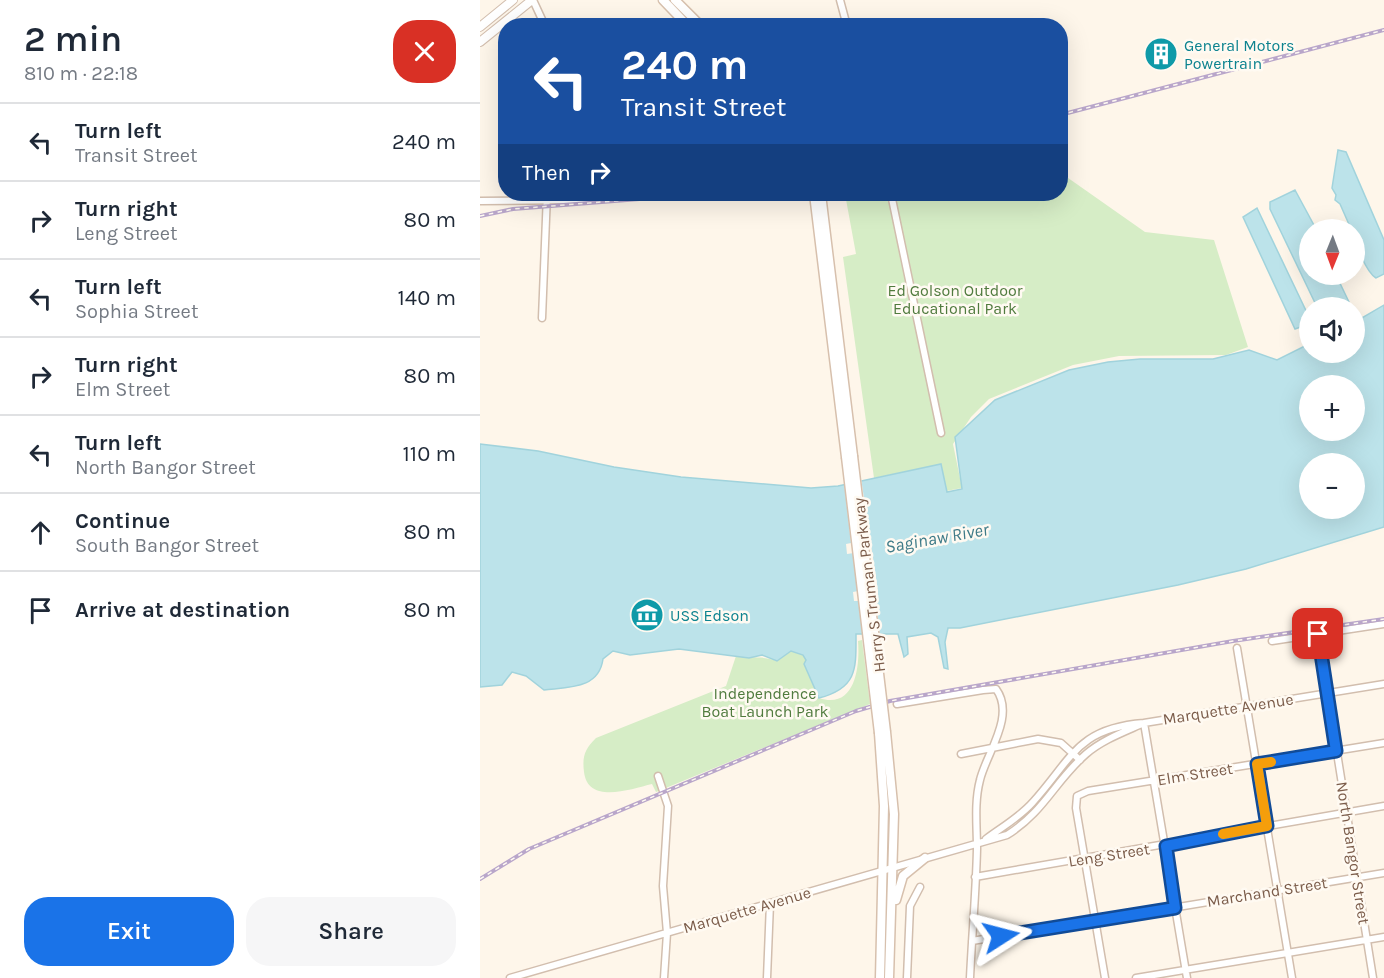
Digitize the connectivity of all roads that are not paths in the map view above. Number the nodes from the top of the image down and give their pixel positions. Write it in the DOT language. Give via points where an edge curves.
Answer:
graph roads {
  1 [pos="513,0"];
  2 [pos="532,0"];
  3 [pos="663,0"];
  4 [pos="675,0"];
  5 [pos="840,0"];
  6 [pos="510,18"];
  7 [pos="541,18"];
  8 [pos="680,18"];
  9 [pos="692,18"];
  10 [pos="845,18"];
  11 [pos="480,27"];
  12 [pos="498,27"];
  13 [pos="480,42"];
  14 [pos="498,200"];
  15 [pos="480,201"];
  16 [pos="547,201"];
  17 [pos="818,201"];
  18 [pos="892,201"];
  19 [pos="542,318"];
  20 [pos="941,433"];
  21 [pos="1384,624"];
  22 [pos="1318,634"];
  23 [pos="1272,641"];
  24 [pos="1237,648"];
  25 [pos="1384,684"];
  26 [pos="1326,693"];
  27 [pos="897,704"];
  28 [pos="1247,706"];
  29 [pos="1144,723"];
  30 [pos="882,732"];
  31 [pos="1384,743"];
  32 [pos="990,750"];
  33 [pos="1336,751"];
  34 [pos="1073,752"];
  35 [pos="961,754"];
  36 [pos="1080,760"];
  37 [pos="1257,764"];
  38 [pos="658,776"];
  39 [pos="1155,781"];
  40 [pos="1384,806"];
  41 [pos="1346,813"];
  42 [pos="1267,826"];
  43 [pos="984,841"];
  44 [pos="976,843"];
  45 [pos="1166,846"];
  46 [pos="925,858"];
  47 [pos="1086,859"];
  48 [pos="893,867"];
  49 [pos="883,869"];
  50 [pos="1384,873"];
  51 [pos="975,877"];
  52 [pos="1357,877"];
  53 [pos="920,887"];
  54 [pos="1278,890"];
  55 [pos="770,903"];
  56 [pos="1175,908"];
  57 [pos="1096,920"];
  58 [pos="891,921"];
  59 [pos="667,933"];
  60 [pos="1384,937"];
  61 [pos="1367,940"];
  62 [pos="972,941"];
  63 [pos="1288,953"];
  64 [pos="1186,970"];
  65 [pos="510,978"];
  66 [pos="664,978"];
  67 [pos="767,978"];
  68 [pos="880,978"];
  69 [pos="889,978"];
  70 [pos="907,978"];
  71 [pos="970,978"];
  72 [pos="1105,978"];
  73 [pos="1136,978"];
  74 [pos="1187,978"];
  75 [pos="1292,978"];
  76 [pos="1373,978"];
  1 -- 11 [label="street"];
  2 -- 6 [label="street"];
  2 -- 7 [label="street"];
  3 -- 8 [label="main road"];
  4 -- 9 [label="main road"];
  5 -- 10 [label="street"];
  12 -- 13 [label="street"];
  14 -- 15 [label="street"];
  16 -- 19 [label="street"];
  17 -- 30 [label="main road, Harry S Truman Parkway, bridge"];
  18 -- 20 [label="street"];
  21 -- 22 [label="street"];
  22 -- 23 [label="street"];
  22 -- 26 [label="street, North Bangor Street"];
  24 -- 28 [label="street"];
  25 -- 26 [label="street, Marquette Avenue"];
  26 -- 28 [label="street, Marquette Avenue"];
  26 -- 33 [label="street, North Bangor Street"];
  27 -- 32 [label="street" via="996,689 1001,695 1002,715"];
  28 -- 29 [label="street, Marquette Avenue"];
  28 -- 37 [label="street"];
  29 -- 34 [label="street, Marquette Avenue" via="1117,725"];
  29 -- 36 [label="street, Marquette Avenue" via="1107,740"];
  29 -- 39 [label="street"];
  30 -- 48 [label="main road, Harry S Truman Parkway" via="893,795"];
  30 -- 49 [label="main road, Harry S Truman Parkway"];
  31 -- 33 [label="street, Elm Street"];
  32 -- 34 [label="street" via="1038,739 1061,743"];
  32 -- 35 [label="street"];
  32 -- 44 [label="street" via="976,804"];
  33 -- 37 [label="street, Elm Street"];
  33 -- 41 [label="street, North Bangor Street"];
  34 -- 36 [label="street"];
  34 -- 43 [label="street, Marquette Avenue" via="1027,809"];
  36 -- 43 [label="street, Marquette Avenue" via="1027,822 1007,835"];
  37 -- 39 [label="street, Elm Street"];
  37 -- 42 [label="street"];
  38 -- 59 [label="street" via="668,807 663,886"];
  39 -- 45 [label="street"];
  39 -- 47 [label="street, Elm Street" via="1077,796"];
  40 -- 41 [label="street, Leng Street"];
  41 -- 42 [label="street, Leng Street"];
  41 -- 52 [label="street, North Bangor Street"];
  42 -- 45 [label="street, Leng Street"];
  42 -- 54 [label="street"];
  43 -- 44 [label="street, Marquette Avenue"];
  44 -- 46 [label="street, Marquette Avenue"];
  44 -- 51 [label="street"];
  45 -- 47 [label="street, Leng Street"];
  45 -- 56 [label="street"];
  46 -- 48 [label="street, Marquette Avenue"];
  46 -- 58 [label="main road" via="901,881"];
  47 -- 51 [label="street, Leng Street"];
  47 -- 57 [label="street"];
  48 -- 49 [label="street, Marquette Avenue"];
  48 -- 58 [label="main road, Harry S Truman Parkway"];
  49 -- 55 [label="street, Marquette Avenue"];
  49 -- 68 [label="main road, Harry S Truman Parkway"];
  50 -- 52 [label="street, Marchand Street"];
  51 -- 62 [label="street"];
  52 -- 54 [label="street, Marchand Street"];
  52 -- 61 [label="street, North Bangor Street"];
  53 -- 70 [label="street" via="910,906"];
  54 -- 56 [label="street, Marchand Street"];
  54 -- 63 [label="street"];
  55 -- 59 [label="street, Marquette Avenue"];
  55 -- 67 [label="street"];
  56 -- 57 [label="street, Marchand Street"];
  56 -- 64 [label="street"];
  57 -- 62 [label="street, Marchand Street"];
  57 -- 72 [label="street"];
  58 -- 69 [label="main road, Harry S Truman Parkway"];
  59 -- 65 [label="street, Marquette Avenue"];
  59 -- 66 [label="street"];
  60 -- 61 [label="street"];
  61 -- 63 [label="street"];
  61 -- 76 [label="street, North Bangor Street"];
  62 -- 71 [label="street"];
  63 -- 64 [label="street"];
  63 -- 75 [label="street"];
  64 -- 73 [label="street"];
  64 -- 74 [label="street"];
}
